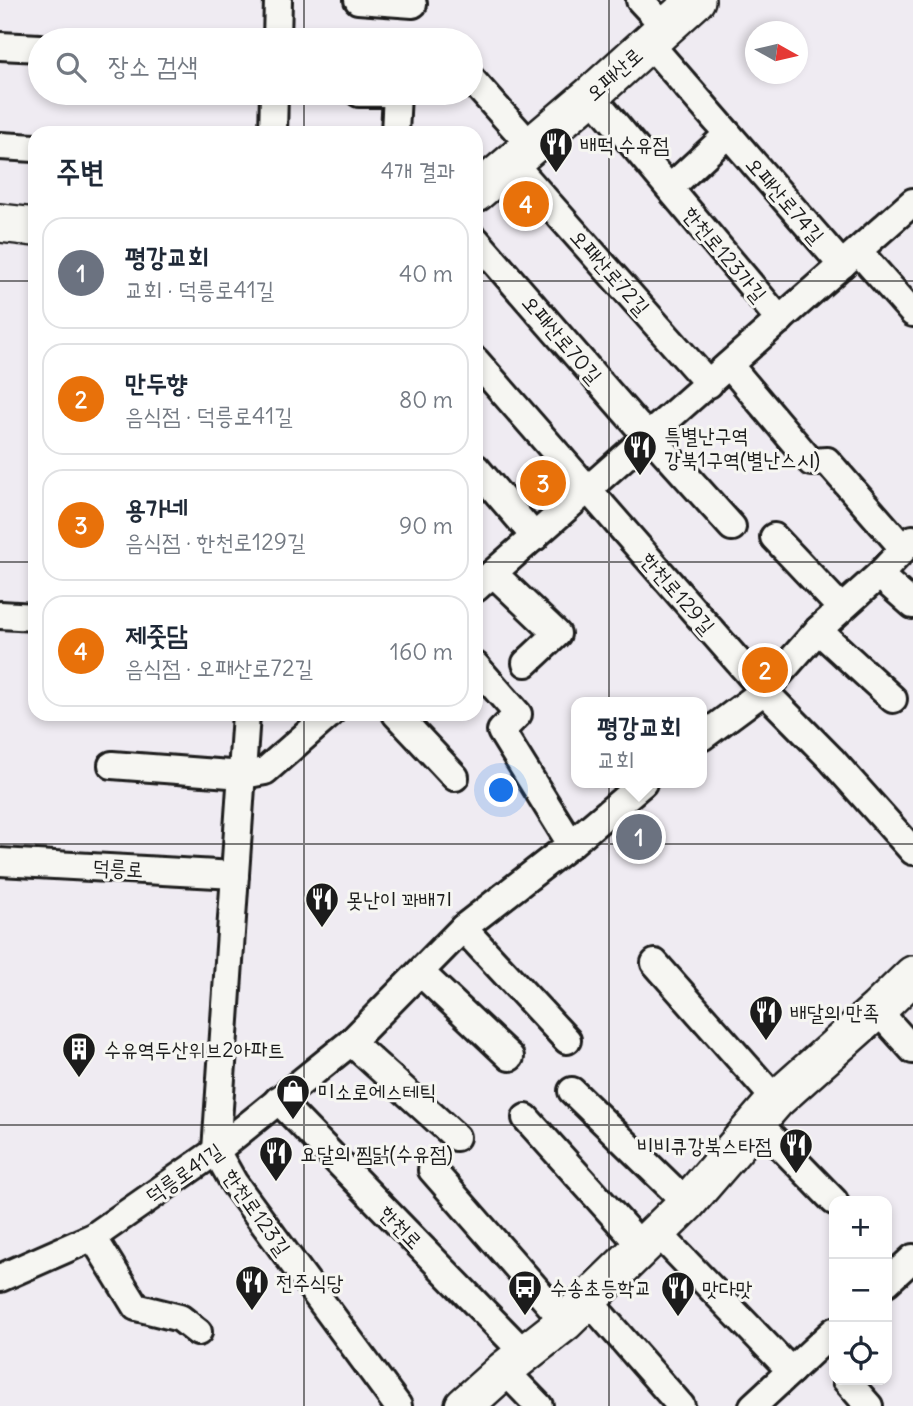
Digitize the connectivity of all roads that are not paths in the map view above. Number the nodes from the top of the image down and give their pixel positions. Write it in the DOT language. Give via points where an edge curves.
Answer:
graph roads {
  1 [pos="278,0"];
  2 [pos="358,0"];
  3 [pos="640,0"];
  4 [pos="696,0"];
  5 [pos="413,4"];
  6 [pos="277,28"];
  7 [pos="657,35"];
  8 [pos="0,46"];
  9 [pos="28,47"];
  10 [pos="592,94"];
  11 [pos="483,97"];
  12 [pos="274,105"];
  13 [pos="396,105"];
  14 [pos="273,126"];
  15 [pos="395,126"];
  16 [pos="728,134"];
  17 [pos="0,146"];
  18 [pos="28,148"];
  19 [pos="520,153"];
  20 [pos="483,187"];
  21 [pos="670,188"];
  22 [pos="913,202"];
  23 [pos="0,223"];
  24 [pos="28,226"];
  25 [pos="483,248"];
  26 [pos="850,258"];
  27 [pos="913,313"];
  28 [pos="780,320"];
  29 [pos="729,365"];
  30 [pos="483,369"];
  31 [pos="709,384"];
  32 [pos="650,436"];
  33 [pos="483,476"];
  34 [pos="590,489"];
  35 [pos="732,527"];
  36 [pos="535,537"];
  37 [pos="774,537"];
  38 [pos="908,543"];
  39 [pos="879,575"];
  40 [pos="484,580"];
  41 [pos="913,605"];
  42 [pos="841,608"];
  43 [pos="0,615"];
  44 [pos="28,617"];
  45 [pos="818,630"];
  46 [pos="526,663"];
  47 [pos="483,674"];
  48 [pos="764,691"];
  49 [pos="893,699"];
  50 [pos="246,721"];
  51 [pos="322,721"];
  52 [pos="403,721"];
  53 [pos="707,733"];
  54 [pos="112,765"];
  55 [pos="243,775"];
  56 [pos="455,777"];
  57 [pos="637,788"];
  58 [pos="571,844"];
  59 [pos="913,852"];
  60 [pos="0,862"];
  61 [pos="235,874"];
  62 [pos="463,928"];
  63 [pos="655,963"];
  64 [pos="420,971"];
  65 [pos="913,975"];
  66 [pos="877,1010"];
  67 [pos="567,1040"];
  68 [pos="351,1042"];
  69 [pos="913,1050"];
  70 [pos="510,1058"];
  71 [pos="572,1091"];
  72 [pos="278,1100"];
  73 [pos="766,1111"];
  74 [pos="526,1118"];
  75 [pos="456,1137"];
  76 [pos="216,1151"];
  77 [pos="432,1170"];
  78 [pos="830,1196"];
  79 [pos="687,1203"];
  80 [pos="93,1237"];
  81 [pos="650,1240"];
  82 [pos="0,1278"];
  83 [pos="576,1311"];
  84 [pos="198,1332"];
  85 [pos="829,1348"];
  86 [pos="514,1362"];
  87 [pos="791,1371"];
  88 [pos="850,1385"];
  89 [pos="398,1406"];
  90 [pos="464,1406"];
  91 [pos="539,1406"];
  92 [pos="681,1406"];
  93 [pos="752,1406"];
  94 [pos="869,1406"];
  1 -- 6 [label="street"];
  2 -- 5 [label="street"];
  3 -- 7 [label="street, 오패산로74길"];
  4 -- 7 [label="main road, 오패산로"];
  7 -- 10 [label="main road, 오패산로"];
  7 -- 16 [label="street, 오패산로74길"];
  8 -- 9 [label="street"];
  10 -- 19 [label="main road, 오패산로"];
  10 -- 21 [label="street, 한천로123가길"];
  11 -- 19 [label="street"];
  12 -- 14 [label="street"];
  13 -- 15 [label="street"];
  16 -- 21 [label="street"];
  16 -- 26 [label="street, 오패산로74길"];
  17 -- 18 [label="street"];
  19 -- 20 [label="main road, 오패산로"];
  19 -- 31 [label="street, 오패산로72길"];
  21 -- 28 [label="street, 한천로123가길"];
  22 -- 26 [label="street, 한천로123가길"];
  23 -- 24 [label="main road"];
  25 -- 32 [label="street, 오패산로70길"];
  26 -- 27 [label="street, 오패산로74길"];
  26 -- 28 [label="street, 한천로123가길"];
  28 -- 29 [label="street, 한천로123가길"];
  29 -- 31 [label="street, 한천로123가길"];
  29 -- 38 [label="street" via="811,461 827,461"];
  30 -- 34 [label="street, 한천로129길"];
  31 -- 32 [label="street, 한천로123가길"];
  32 -- 34 [label="street, 한천로123가길"];
  32 -- 35 [label="street, 오패산로70길"];
  33 -- 36 [label="street"];
  34 -- 36 [label="street, 한천로123가길"];
  34 -- 48 [label="street, 한천로129길"];
  36 -- 40 [label="street, 한천로123가길"];
  37 -- 42 [label="street"];
  38 -- 39 [label="street"];
  39 -- 41 [label="street"];
  39 -- 42 [label="street"];
  40 -- 46 [label="street, 한천로123가길" via="558,634"];
  42 -- 45 [label="street"];
  43 -- 44 [label="street"];
  45 -- 48 [label="street"];
  45 -- 49 [label="street"];
  47 -- 58 [label="street" via="518,714 501,731"];
  48 -- 53 [label="street"];
  48 -- 59 [label="street, 한천로129길"];
  50 -- 55 [label="street, 한천로123길"];
  51 -- 55 [label="street" via="265,771"];
  52 -- 56 [label="street"];
  54 -- 55 [label="street"];
  55 -- 61 [label="street, 한천로123길"];
  57 -- 58 [label="street, 덕릉로41길"];
  58 -- 62 [label="street, 덕릉로41길"];
  60 -- 61 [label="street, 덕릉로"];
  61 -- 76 [label="street, 한천로123길"];
  62 -- 64 [label="street, 덕릉로41길"];
  62 -- 67 [label="street"];
  63 -- 73 [label="street"];
  64 -- 68 [label="street, 덕릉로41길"];
  64 -- 70 [label="street"];
  65 -- 66 [label="main road"];
  66 -- 69 [label="street"];
  66 -- 73 [label="main road"];
  68 -- 72 [label="street, 덕릉로41길"];
  68 -- 75 [label="street"];
  71 -- 79 [label="street"];
  72 -- 76 [label="street, 덕릉로41길"];
  72 -- 86 [label="street, 한천로"];
  73 -- 78 [label="street"];
  73 -- 79 [label="main road"];
  74 -- 81 [label="street"];
  76 -- 80 [label="street, 덕릉로41길"];
  76 -- 89 [label="street, 한천로123길" via="234,1183"];
  77 -- 83 [label="street"];
  79 -- 81 [label="main road"];
  80 -- 82 [label="street, 덕릉로41길"];
  80 -- 84 [label="street" via="136,1307 180,1318"];
  81 -- 83 [label="main road"];
  81 -- 87 [label="street"];
  83 -- 86 [label="main road"];
  83 -- 92 [label="street"];
  85 -- 87 [label="street"];
  86 -- 90 [label="main road"];
  86 -- 91 [label="street, 한천로"];
  87 -- 93 [label="street"];
  88 -- 94 [label="street"];
}
